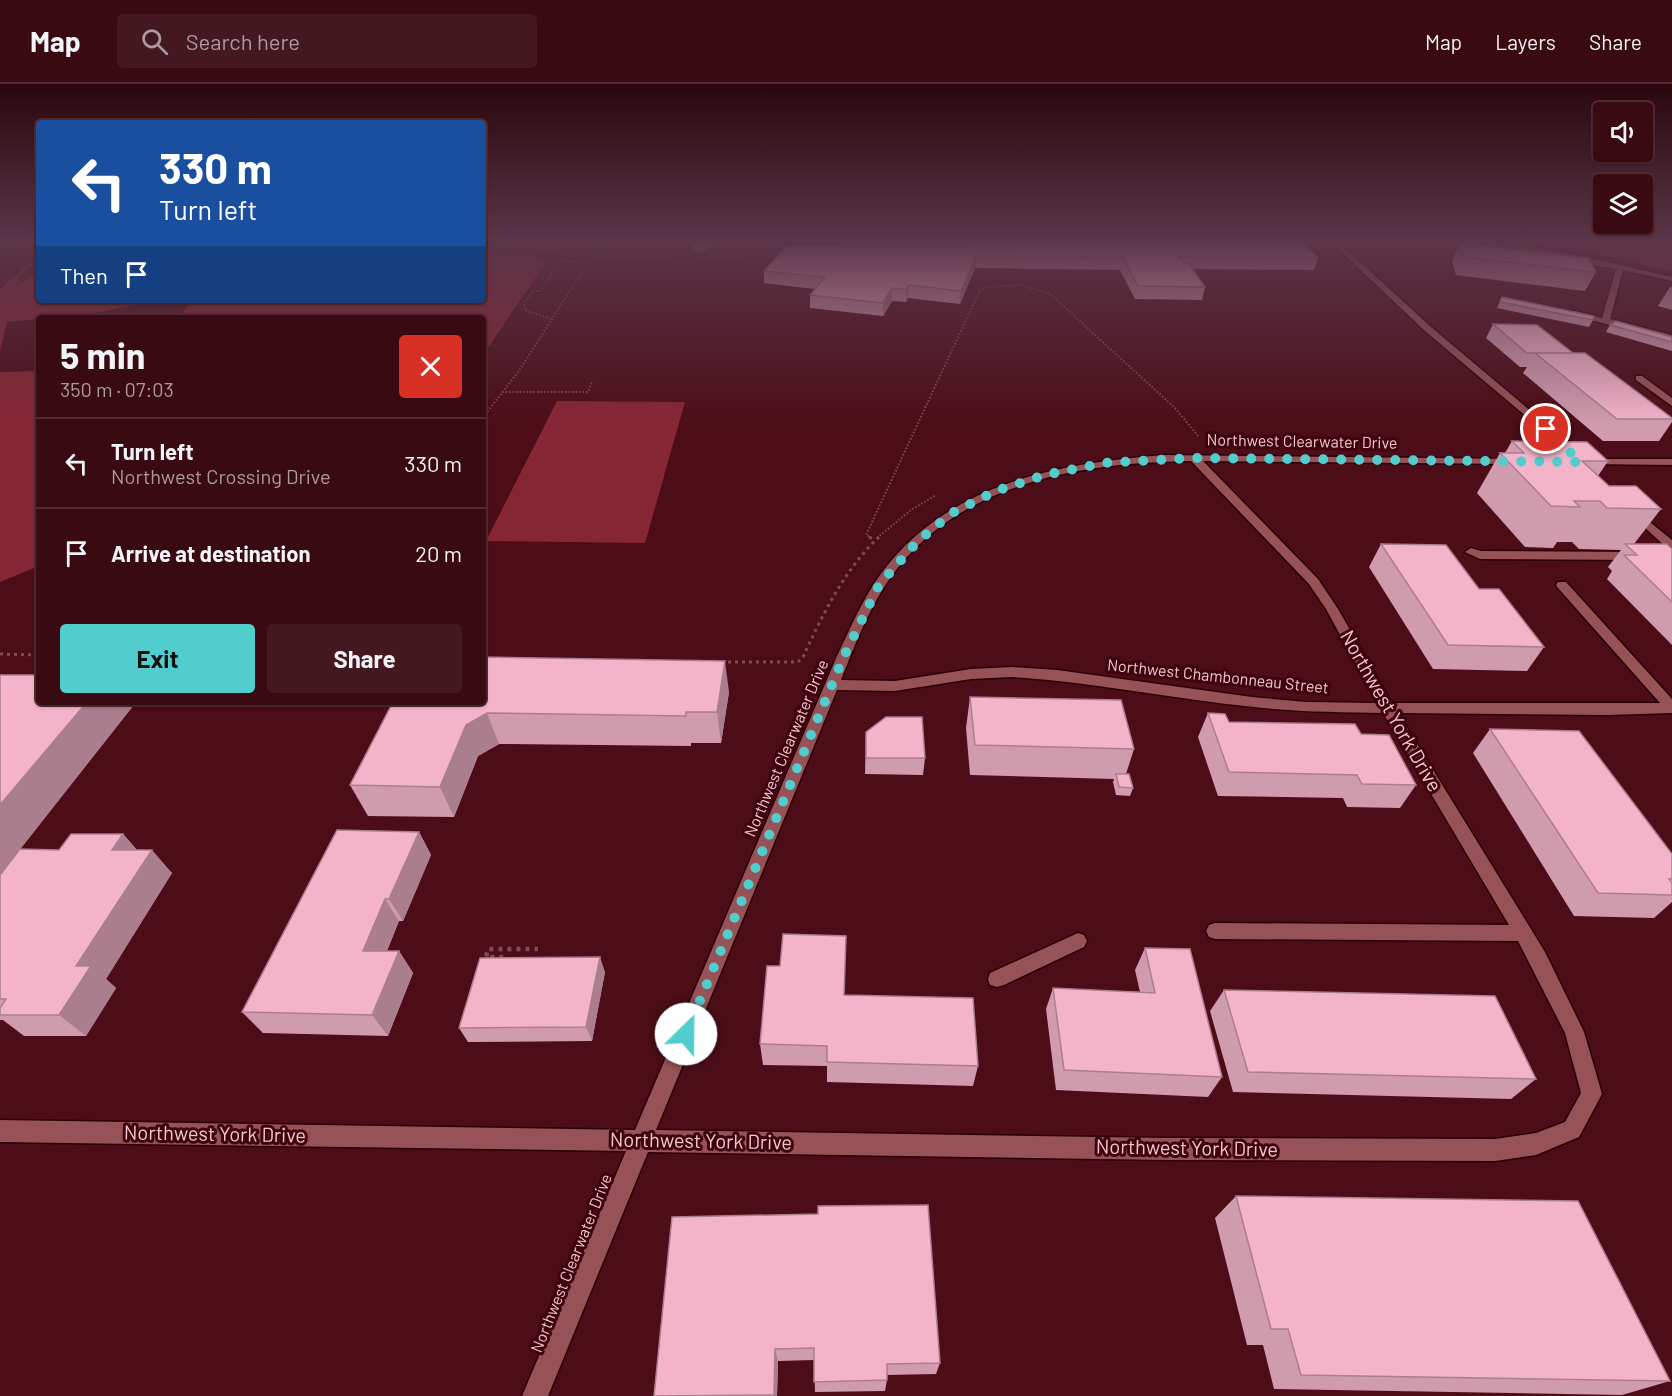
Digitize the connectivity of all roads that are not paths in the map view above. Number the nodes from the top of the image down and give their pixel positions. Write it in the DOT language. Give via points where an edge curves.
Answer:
graph roads {
  1 [pos="1398,301"];
  2 [pos="1611,301"];
  3 [pos="1571,312"];
  4 [pos="1606,319"];
  5 [pos="1672,338"];
  6 [pos="1639,378"];
  7 [pos="1672,403"];
  8 [pos="1194,458"];
  9 [pos="1527,461"];
  10 [pos="1559,461"];
  11 [pos="1580,462"];
  12 [pos="1672,462"];
  13 [pos="1594,475"];
  14 [pos="1628,506"];
  15 [pos="1672,546"];
  16 [pos="1471,552"];
  17 [pos="1661,556"];
  18 [pos="1562,585"];
  19 [pos="833,685"];
  20 [pos="1672,708"];
  21 [pos="1388,709"];
  22 [pos="1215,931"];
  23 [pos="1522,933"];
  24 [pos="1078,941"];
  25 [pos="997,979"];
  26 [pos="0,1131"];
  27 [pos="640,1141"];
  28 [pos="535,1396"];
  1 -- 11 [label="street"];
  2 -- 4 [label="street"];
  3 -- 4 [label="street"];
  4 -- 5 [label="street"];
  6 -- 7 [label="street"];
  8 -- 9 [label="street, Northwest Clearwater Drive"];
  8 -- 19 [label="street, Northwest Clearwater Drive" via="1104,463 1045,475 996,491 952,513 917,542 879,585"];
  8 -- 21 [label="street, Northwest York Drive" via="1314,582"];
  10 -- 11 [label="street"];
  11 -- 12 [label="street"];
  11 -- 13 [label="street"];
  14 -- 15 [label="street"];
  16 -- 17 [label="street"];
  18 -- 20 [label="street"];
  19 -- 21 [label="street, Northwest Chambonneau Street" via="895,686 1012,672 1252,702"];
  19 -- 27 [label="street, Northwest Clearwater Drive"];
  20 -- 21 [label="street, Northwest Chambonneau Street"];
  21 -- 23 [label="street, Northwest York Drive"];
  22 -- 23 [label="street"];
  23 -- 27 [label="street, Northwest York Drive" via="1574,1032 1592,1094 1572,1130 1536,1144 1496,1150 1167,1149"];
  24 -- 25 [label="street"];
  26 -- 27 [label="street, Northwest York Drive"];
  27 -- 28 [label="street, Northwest Clearwater Drive"];
}
